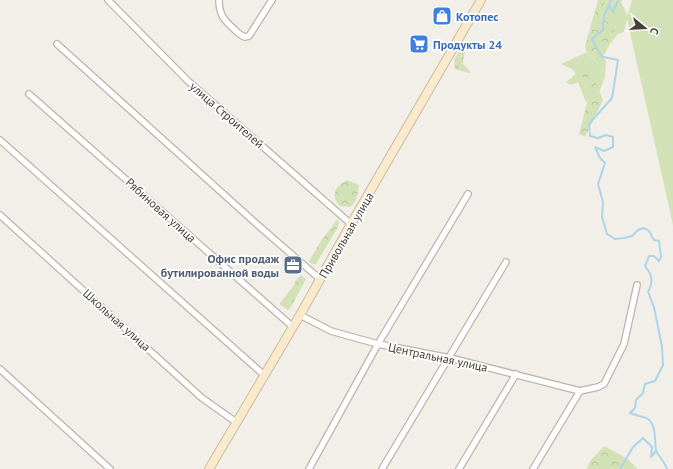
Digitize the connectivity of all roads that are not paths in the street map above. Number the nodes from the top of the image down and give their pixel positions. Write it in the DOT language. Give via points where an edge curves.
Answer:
graph roads {
  1 [pos="108,0"];
  2 [pos="219,0"];
  3 [pos="272,0"];
  4 [pos="481,0"];
  5 [pos="57,44"];
  6 [pos="29,94"];
  7 [pos="0,140"];
  8 [pos="468,194"];
  9 [pos="0,215"];
  10 [pos="352,224"];
  11 [pos="506,262"];
  12 [pos="320,279"];
  13 [pos="637,285"];
  14 [pos="300,315"];
  15 [pos="293,327"];
  16 [pos="378,344"];
  17 [pos="450,358"];
  18 [pos="0,369"];
  19 [pos="516,374"];
  20 [pos="264,375"];
  21 [pos="580,391"];
  22 [pos="236,422"];
  23 [pos="110,469"];
  24 [pos="209,469"];
  25 [pos="309,469"];
  26 [pos="382,469"];
  27 [pos="458,469"];
  28 [pos="533,469"];
  1 -- 10 [label="street, улица Строителей" via="188,81"];
  2 -- 3 [label="street" via="220,11 225,21 245,37 249,36"];
  4 -- 10 [label="street, Привольная улица"];
  5 -- 12 [label="street"];
  6 -- 15 [label="street, Рябиновая улица"];
  7 -- 20 [label="street"];
  8 -- 16 [label="street"];
  9 -- 22 [label="street, Школьная улица" via="202,398"];
  10 -- 12 [label="street, Привольная улица"];
  11 -- 17 [label="street"];
  12 -- 14 [label="street, Привольная улица"];
  13 -- 21 [label="street" via="624,344 604,384"];
  14 -- 15 [label="street, Привольная улица"];
  14 -- 16 [label="street, Центральная улица" via="330,331"];
  15 -- 20 [label="street, Привольная улица"];
  16 -- 17 [label="street, Центральная улица"];
  16 -- 25 [label="street"];
  17 -- 19 [label="street, Центральная улица"];
  17 -- 26 [label="street"];
  18 -- 23 [label="street"];
  19 -- 21 [label="street, Центральная улица"];
  19 -- 27 [label="street"];
  20 -- 22 [label="street, Привольная улица"];
  21 -- 28 [label="street"];
  22 -- 24 [label="street, Привольная улица"];
}
